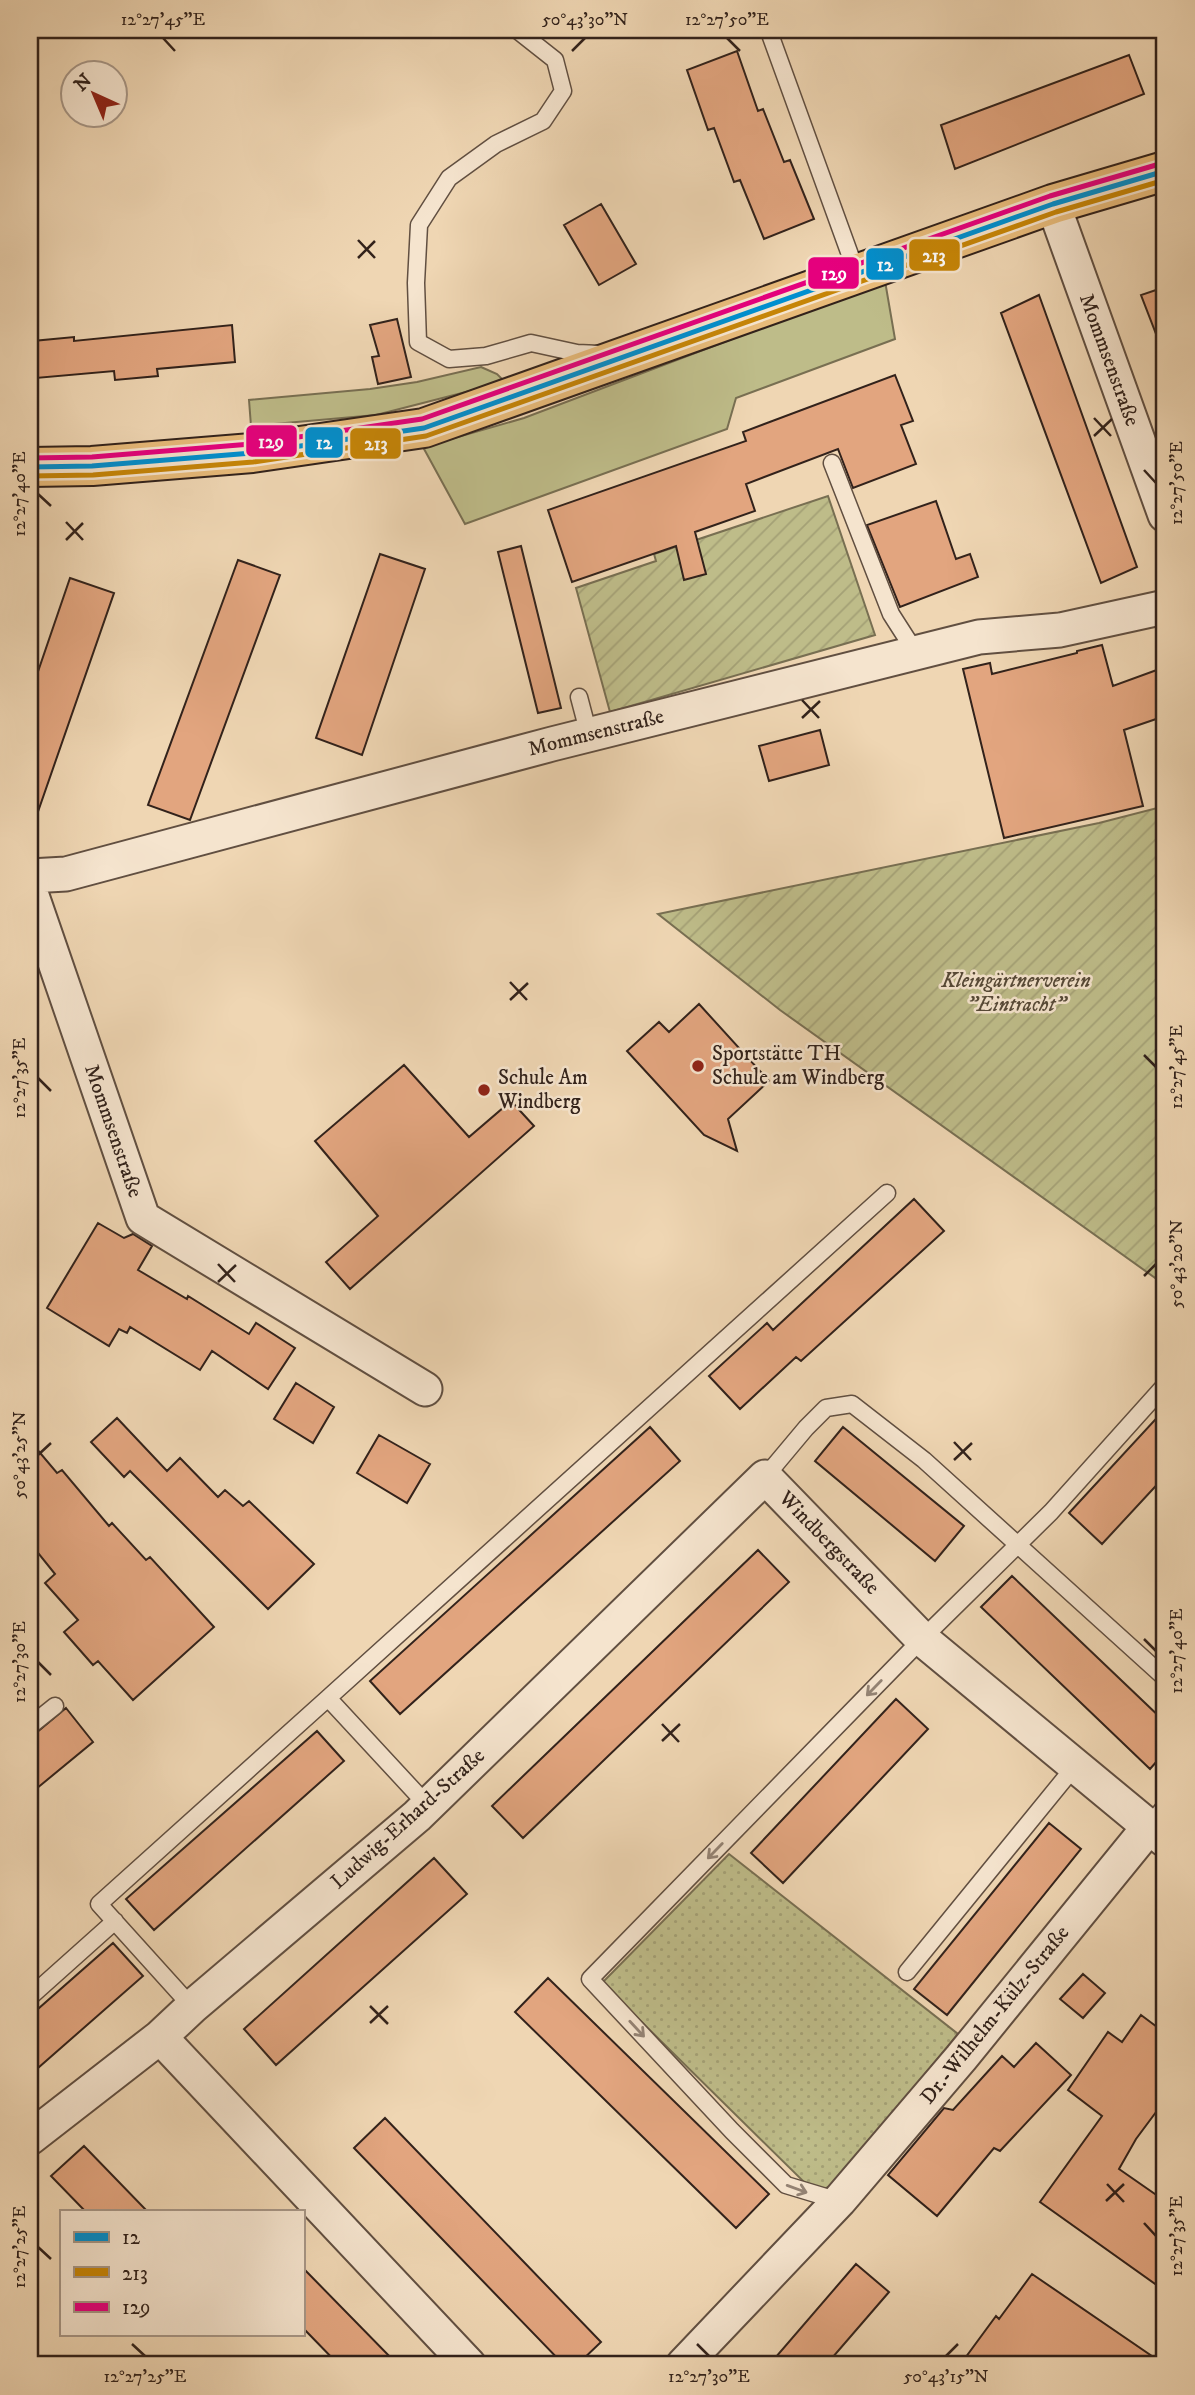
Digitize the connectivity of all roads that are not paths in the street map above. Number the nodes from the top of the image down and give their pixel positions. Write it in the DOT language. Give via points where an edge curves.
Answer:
graph roads {
  1 [pos="517,30"];
  2 [pos="771,37"];
  3 [pos="1165,170"];
  4 [pos="1053,204"];
  5 [pos="858,274"];
  6 [pos="627,356"];
  7 [pos="832,463"];
  8 [pos="30,467"];
  9 [pos="1165,515"];
  10 [pos="1165,607"];
  11 [pos="916,653"];
  12 [pos="579,697"];
  13 [pos="589,735"];
  14 [pos="30,876"];
  15 [pos="30,890"];
  16 [pos="887,1193"];
  17 [pos="1165,1385"];
  18 [pos="425,1389"];
  19 [pos="765,1477"];
  20 [pos="1019,1544"];
  21 [pos="922,1639"];
  22 [pos="1165,1678"];
  23 [pos="328,1698"];
  24 [pos="55,1706"];
  25 [pos="30,1726"];
  26 [pos="1075,1766"];
  27 [pos="428,1806"];
  28 [pos="1160,1824"];
  29 [pos="116,1921"];
  30 [pos="907,1972"];
  31 [pos="30,1997"];
  32 [pos="192,2007"];
  33 [pos="160,2037"];
  34 [pos="30,2138"];
  35 [pos="839,2201"];
  36 [pos="469,2365"];
  37 [pos="683,2365"];
  1 -- 6 [label="lane" via="555,60 563,91 543,121 496,144 449,178 419,225 418,342 449,359 486,356 531,343 578,353"];
  2 -- 5 [label="lane"];
  3 -- 4 [label="main road"];
  4 -- 5 [label="main road"];
  4 -- 9 [label="street, Mommsenstraße"];
  5 -- 6 [label="main road"];
  6 -- 8 [label="main road" via="424,428 252,453"];
  7 -- 11 [label="lane" via="891,614"];
  10 -- 11 [label="street, Mommsenstraße" via="1060,630 979,637"];
  11 -- 13 [label="street, Mommsenstraße"];
  12 -- 13 [label="lane"];
  13 -- 14 [label="street, Mommsenstraße" via="66,874"];
  15 -- 18 [label="street, Mommsenstraße" via="143,1218"];
  16 -- 23 [label="lane"];
  17 -- 20 [label="lane"];
  19 -- 20 [label="lane, Windbergstraße" via="826,1408 852,1404"];
  19 -- 21 [label="street, Windbergstraße"];
  19 -- 27 [label="street, Ludwig-Erhard-Straße"];
  20 -- 21 [label="lane"];
  20 -- 22 [label="lane, Windbergstraße"];
  21 -- 26 [label="street, Windbergstraße"];
  21 -- 35 [label="lane, one-way" via="590,1979 786,2185"];
  23 -- 27 [label="lane"];
  23 -- 29 [label="lane" via="99,1903"];
  24 -- 25 [label="lane"];
  26 -- 28 [label="street, Windbergstraße"];
  26 -- 30 [label="lane"];
  27 -- 32 [label="street, Ludwig-Erhard-Straße"];
  28 -- 35 [label="street, Dr.-Wilhelm-Külz-Straße"];
  29 -- 31 [label="lane"];
  29 -- 32 [label="lane"];
  32 -- 33 [label="street, Ludwig-Erhard-Straße"];
  33 -- 34 [label="street, Ludwig-Erhard-Straße"];
  33 -- 36 [label="street"];
  35 -- 37 [label="street, Dr.-Wilhelm-Külz-Straße"];
}
